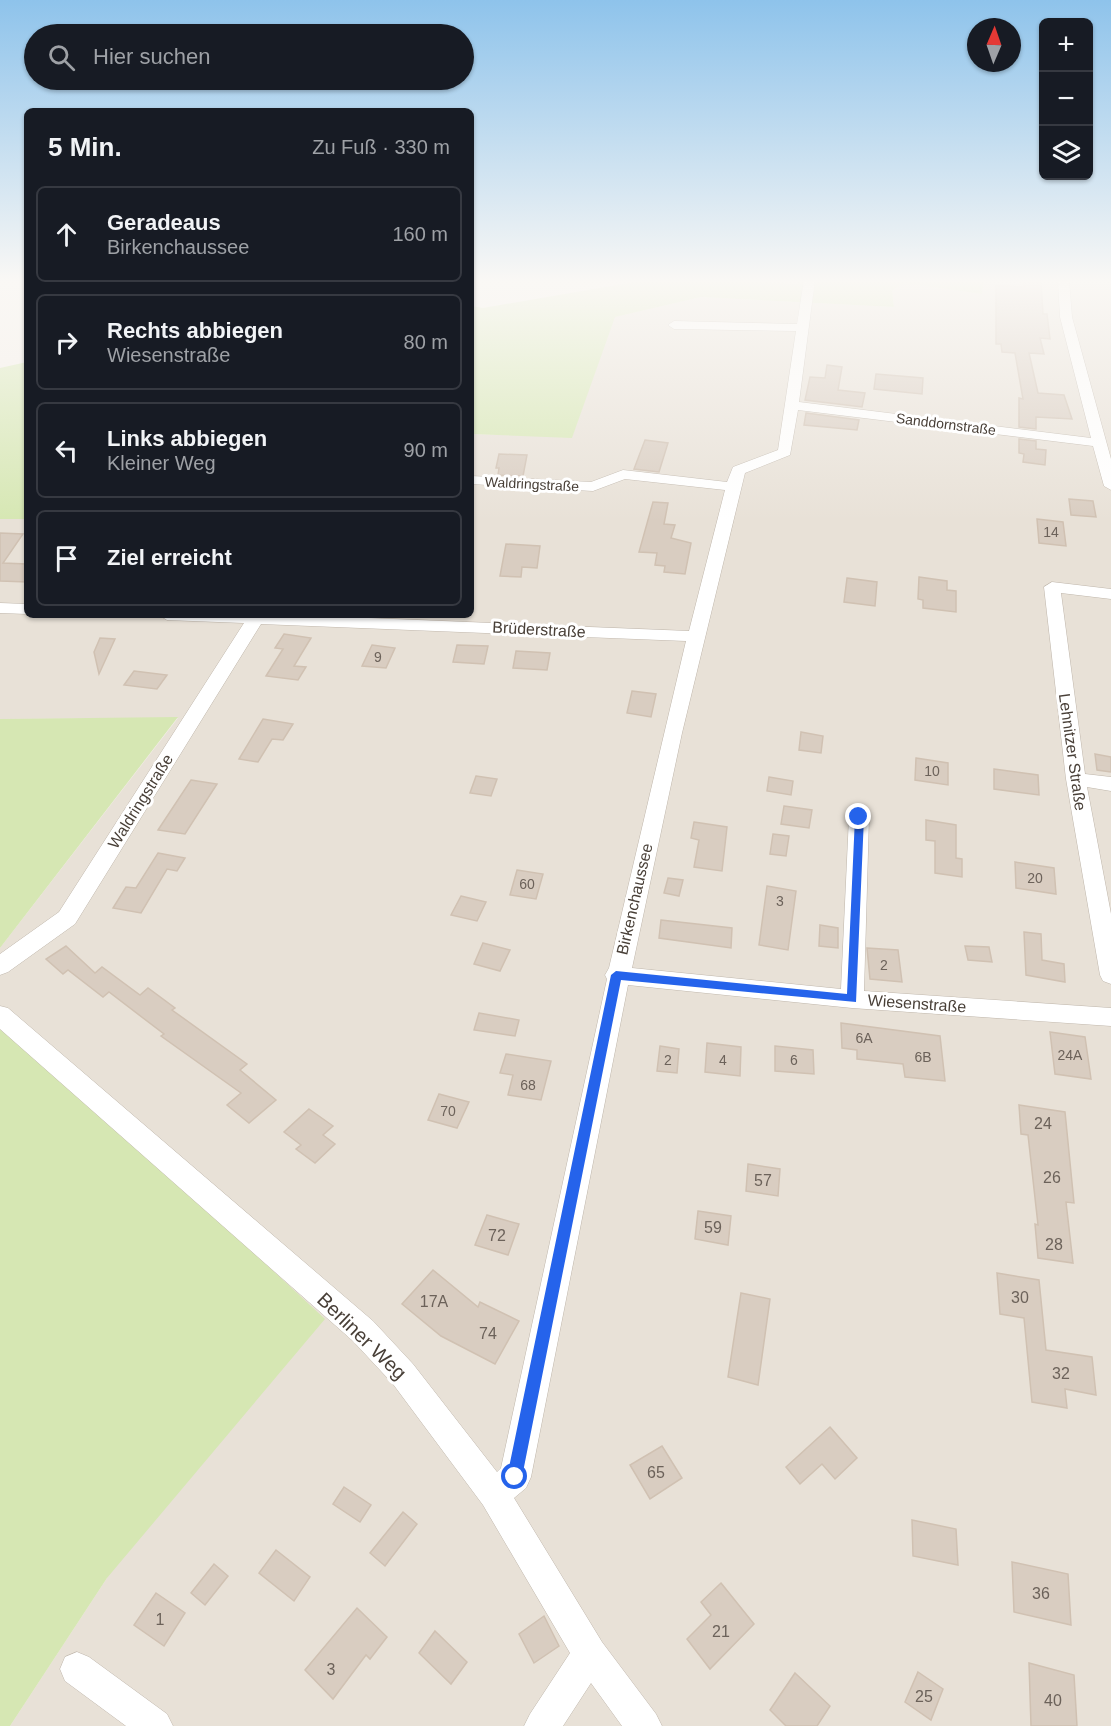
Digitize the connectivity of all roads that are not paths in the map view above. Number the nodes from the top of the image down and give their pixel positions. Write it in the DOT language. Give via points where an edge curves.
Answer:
graph roads {
  1 [pos="798,361"];
  2 [pos="1078,361"];
  3 [pos="793,405"];
  4 [pos="1100,443"];
  5 [pos="474,480"];
  6 [pos="1111,486"];
  7 [pos="733,487"];
  8 [pos="1111,594"];
  9 [pos="0,608"];
  10 [pos="24,609"];
  11 [pos="255,618"];
  12 [pos="279,618"];
  13 [pos="694,636"];
  14 [pos="1076,779"];
  15 [pos="1111,784"];
  16 [pos="859,817"];
  17 [pos="0,966"];
  18 [pos="616,975"];
  19 [pos="1111,975"];
  20 [pos="852,999"];
  21 [pos="0,1015"];
  22 [pos="1111,1017"];
  23 [pos="494,1494"];
  24 [pos="590,1654"];
  25 [pos="77,1669"];
  26 [pos="155,1726"];
  27 [pos="542,1726"];
  28 [pos="644,1726"];
  1 -- 3 [label="street, Birkenchaussee"];
  2 -- 4 [label="street"];
  3 -- 4 [label="street, Sanddornstraße"];
  3 -- 7 [label="street, Birkenchaussee" via="785,452 738,470"];
  4 -- 6 [label="street"];
  5 -- 7 [label="street, Waldringstraße" via="593,487 623,474"];
  7 -- 13 [label="street, Birkenchaussee"];
  8 -- 14 [label="street, Lehnitzer Straße" via="1052,587"];
  9 -- 10 [label="street"];
  11 -- 17 [label="street, Waldringstraße" via="67,918"];
  12 -- 13 [label="street, Brüderstraße"];
  13 -- 18 [label="street, Birkenchaussee"];
  14 -- 15 [label="street"];
  14 -- 19 [label="street, Lehnitzer Straße"];
  16 -- 20 [label="street"];
  18 -- 20 [label="street, Wiesenstraße"];
  18 -- 23 [label="street, Birkenchaussee" via="515,1477"];
  20 -- 22 [label="street, Wiesenstraße"];
  21 -- 23 [label="street, Berliner Weg" via="363,1331 403,1374"];
  23 -- 24 [label="street, Berliner Weg"];
  24 -- 27 [label="street"];
  24 -- 28 [label="street, Berliner Weg"];
  25 -- 26 [label="street"];
}
